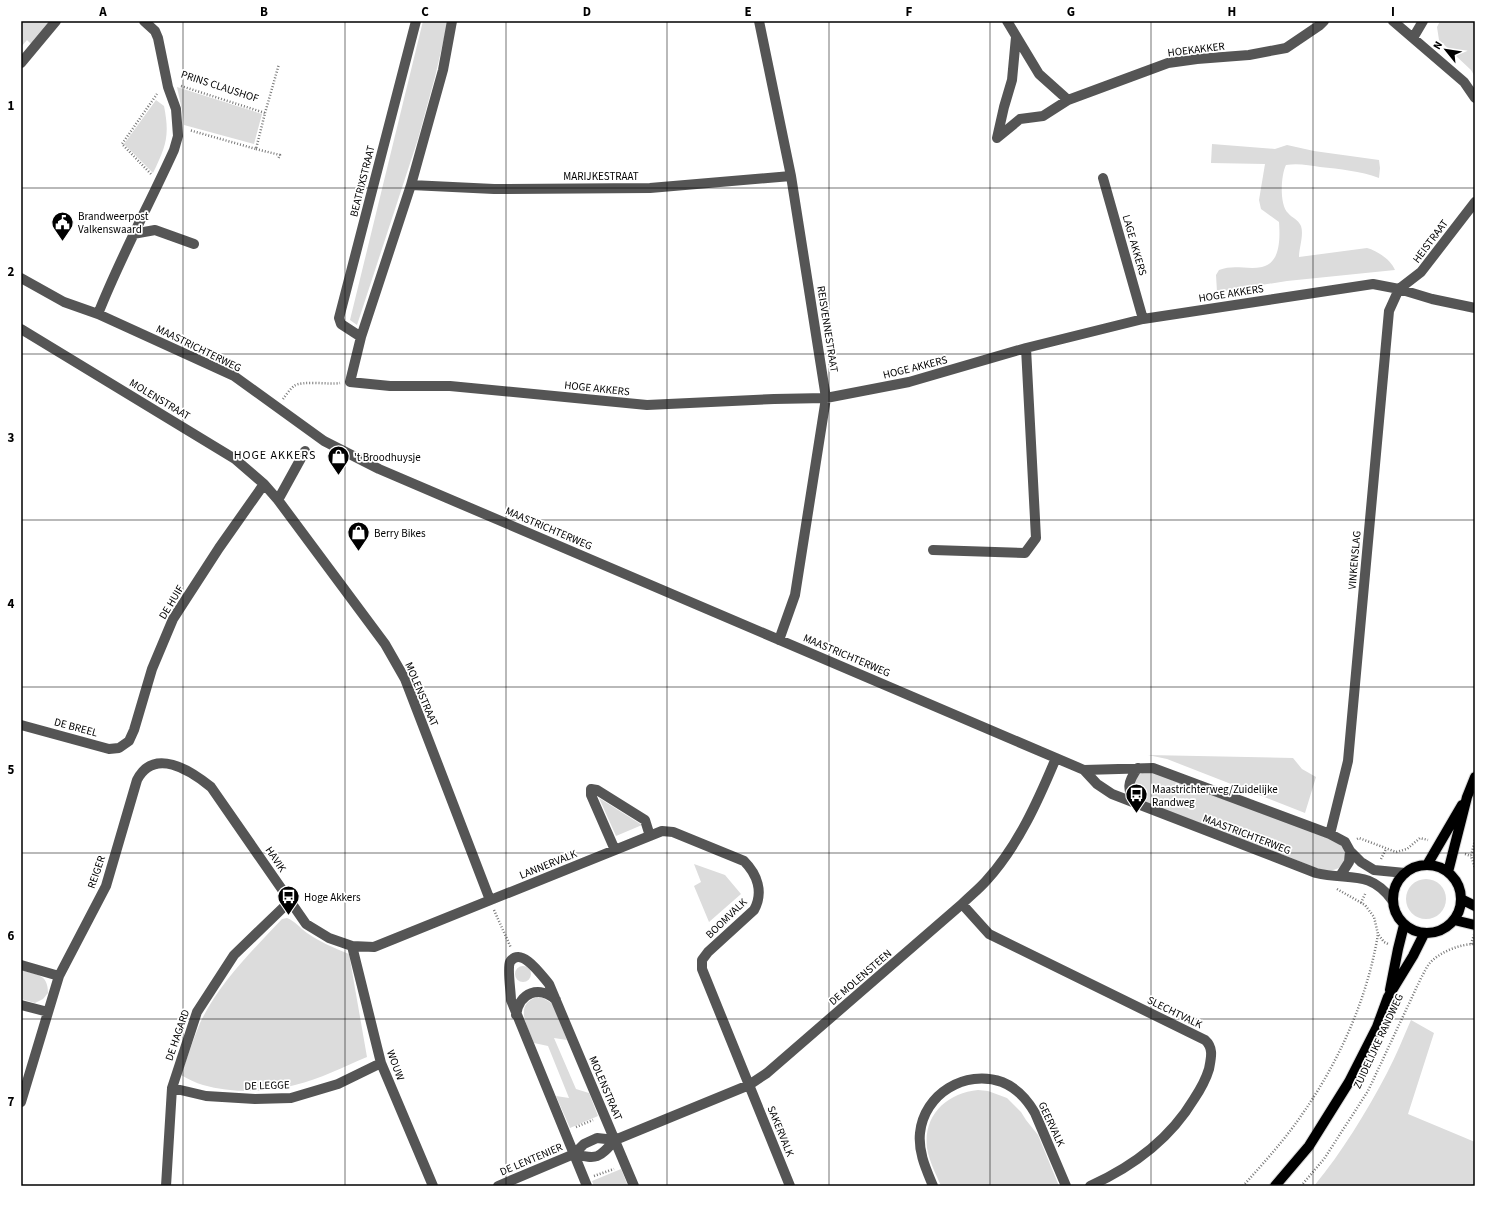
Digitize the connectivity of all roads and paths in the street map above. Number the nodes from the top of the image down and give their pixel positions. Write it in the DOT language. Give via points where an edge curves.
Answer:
graph roads {
  1 [pos="56,21"];
  2 [pos="144,21"];
  3 [pos="416,21"];
  4 [pos="452,21"];
  5 [pos="759,21"];
  6 [pos="1007,21"];
  7 [pos="1324,21"];
  8 [pos="1393,21"];
  9 [pos="1422,21"];
  10 [pos="1016,38"];
  11 [pos="1413,38"];
  12 [pos="21,63"];
  13 [pos="279,64"];
  14 [pos="167,81"];
  15 [pos="1475,98"];
  16 [pos="1068,100"];
  17 [pos="265,113"];
  18 [pos="177,126"];
  19 [pos="256,149"];
  20 [pos="278,159"];
  21 [pos="791,176"];
  22 [pos="1103,178"];
  23 [pos="159,184"];
  24 [pos="411,185"];
  25 [pos="1475,202"];
  26 [pos="133,234"];
  27 [pos="194,244"];
  28 [pos="21,278"];
  29 [pos="1399,288"];
  30 [pos="1475,308"];
  31 [pos="98,314"];
  32 [pos="1143,319"];
  33 [pos="21,329"];
  34 [pos="361,337"];
  35 [pos="1026,348"];
  36 [pos="350,382"];
  37 [pos="826,398"];
  38 [pos="276,407"];
  39 [pos="305,451"];
  40 [pos="264,484"];
  41 [pos="278,500"];
  42 [pos="933,550"];
  43 [pos="779,640"];
  44 [pos="21,725"];
  45 [pos="124,745"];
  46 [pos="1056,758"];
  47 [pos="1138,768"];
  48 [pos="143,770"];
  49 [pos="1084,770"];
  50 [pos="1475,777"];
  51 [pos="1467,797"];
  52 [pos="1135,803"];
  53 [pos="1330,834"];
  54 [pos="650,836"];
  55 [pos="1475,840"];
  56 [pos="1344,842"];
  57 [pos="1386,849"];
  58 [pos="615,850"];
  59 [pos="1350,852"];
  60 [pos="1427,865"];
  61 [pos="1475,868"];
  62 [pos="1448,872"];
  63 [pos="1405,873"];
  64 [pos="1328,876"];
  65 [pos="1340,876"];
  66 [pos="1461,899"];
  67 [pos="490,900"];
  68 [pos="1392,900"];
  69 [pos="290,901"];
  70 [pos="1361,902"];
  71 [pos="962,904"];
  72 [pos="1475,906"];
  73 [pos="1454,920"];
  74 [pos="1404,925"];
  75 [pos="1475,925"];
  76 [pos="1475,933"];
  77 [pos="1378,934"];
  78 [pos="1424,934"];
  79 [pos="1471,944"];
  80 [pos="1475,944"];
  81 [pos="352,946"];
  82 [pos="515,958"];
  83 [pos="21,964"];
  84 [pos="59,976"];
  85 [pos="1388,998"];
  86 [pos="556,1000"];
  87 [pos="21,1005"];
  88 [pos="48,1012"];
  89 [pos="516,1015"];
  90 [pos="381,1063"];
  91 [pos="749,1085"];
  92 [pos="172,1088"];
  93 [pos="21,1102"];
  94 [pos="604,1115"];
  95 [pos="565,1132"];
  96 [pos="615,1140"];
  97 [pos="574,1154"];
  98 [pos="625,1164"];
  99 [pos="586,1183"];
  100 [pos="166,1186"];
  101 [pos="433,1186"];
  102 [pos="498,1186"];
  103 [pos="634,1186"];
  104 [pos="790,1186"];
  105 [pos="933,1186"];
  106 [pos="1066,1186"];
  107 [pos="1090,1186"];
  108 [pos="1242,1186"];
  109 [pos="1275,1186"];
  110 [pos="1301,1186"];
  1 -- 12 [label="street"];
  2 -- 14 [label="street, PRINS CLAUSHOF" via="155,31 158,38"];
  3 -- 34 [label="street, BEATRIXSTRAAT" via="339,318 341,324"];
  4 -- 24 [label="street" via="442,70"];
  5 -- 21 [label="street, REISVENNESTRAAT"];
  6 -- 10 [label="street"];
  7 -- 16 [label="street, HOEKAKKER" via="1286,48 1249,55 1168,63"];
  8 -- 11 [label="street"];
  9 -- 11 [label="street"];
  10 -- 16 [label="street" via="1039,74"];
  10 -- 16 [label="street, HOEKAKKER" via="1012,80 997,138 1020,119 1043,116"];
  11 -- 15 [label="street" via="1464,82"];
  13 -- 17 [label="path, PRINS CLAUSHOF"];
  14 -- 17 [label="path, PRINS CLAUSHOF"];
  14 -- 18 [label="street, PRINS CLAUSHOF" via="176,109"];
  14 -- 23 [label="path, PRINS CLAUSHOF" via="122,144"];
  17 -- 19 [label="path, PRINS CLAUSHOF"];
  18 -- 19 [label="path"];
  18 -- 23 [label="street, PRINS CLAUSHOF" via="178,136 174,150"];
  19 -- 20 [label="path" via="280,155"];
  21 -- 24 [label="street, MARIJKESTRAAT" via="650,188 494,189"];
  21 -- 37 [label="street, REISVENNESTRAAT"];
  22 -- 32 [label="street, LAGE AKKERS"];
  23 -- 26 [label="street, PRINS CLAUSHOF"];
  24 -- 34 [label="street"];
  25 -- 29 [label="street, HEISTRAAT" via="1421,272"];
  26 -- 27 [label="street" via="155,230"];
  26 -- 31 [label="street, PRINS CLAUSHOF"];
  28 -- 31 [label="street, MAASTRICHTERWEG" via="64,302"];
  29 -- 30 [label="street, HOGE AKKERS" via="1432,299"];
  29 -- 32 [label="street, HOGE AKKERS" via="1373,284"];
  29 -- 53 [label="street, VINKENSLAG" via="1389,311 1348,761"];
  31 -- 38 [label="street, MAASTRICHTERWEG" via="234,376"];
  32 -- 35 [label="street, HOGE AKKERS"];
  33 -- 40 [label="street, MOLENSTRAAT" via="235,459"];
  34 -- 36 [label="street"];
  35 -- 37 [label="street, HOGE AKKERS" via="909,382"];
  35 -- 42 [label="street" via="1036,538 1025,553"];
  36 -- 37 [label="street, HOGE AKKERS" via="390,386 450,386 647,405 774,398"];
  36 -- 38 [label="path" via="302,383 294,386"];
  37 -- 43 [label="street, REISVENNESTRAAT" via="795,595"];
  38 -- 43 [label="street, MAASTRICHTERWEG" via="324,441 379,469"];
  39 -- 41 [label="street"];
  40 -- 41 [label="street, MOLENSTRAAT"];
  40 -- 45 [label="street, DE HUIF" via="173,619 152,669 134,730"];
  41 -- 67 [label="street, MOLENSTRAAT" via="385,644 398,666"];
  43 -- 46 [label="street, MAASTRICHTERWEG"];
  44 -- 45 [label="street, DE BREEL" via="109,749"];
  46 -- 49 [label="street, MAASTRICHTERWEG"];
  46 -- 71 [label="street, DE MOLENSTEEN" via="1037,802 1010,849 987,880"];
  47 -- 49 [label="street, MAASTRICHTERWEG"];
  47 -- 52 [label="street" via="1129,782 1129,793"];
  47 -- 53 [label="street, MAASTRICHTERWEG" via="1153,768"];
  48 -- 69 [label="street, HAVIK" via="162,763 180,767 211,786"];
  48 -- 84 [label="street, REIGER" via="137,780 106,886"];
  49 -- 52 [label="street, MAASTRICHTERWEG" via="1097,784 1112,794"];
  50 -- 51 [label="main road"];
  51 -- 60 [label="main road"];
  51 -- 62 [label="main road"];
  52 -- 64 [label="street, MAASTRICHTERWEG"];
  53 -- 56 [label="street, MAASTRICHTERWEG"];
  54 -- 58 [label="street, LANNERVALK"];
  54 -- 58 [label="street" via="645,820 597,790 591,789 591,795"];
  54 -- 91 [label="street, BOOMVALK" via="662,831 673,832 720,850 744,861 756,879 759,897 754,910 702,960 702,969"];
  55 -- 61 [label="path" via="1472,856"];
  56 -- 57 [label="path" via="1358,838"];
  56 -- 59 [label="street, MAASTRICHTERWEG"];
  58 -- 67 [label="street, LANNERVALK"];
  59 -- 63 [label="street, MAASTRICHTERWEG" via="1374,870"];
  59 -- 65 [label="street" via="1349,862"];
  60 -- 62 [label="main road"];
  60 -- 63 [label="main road" via="1415,867"];
  62 -- 66 [label="main road" via="1457,884"];
  63 -- 68 [label="main road" via="1398,880"];
  64 -- 65 [label="street, MAASTRICHTERWEG"];
  64 -- 70 [label="path" via="1336,888"];
  65 -- 68 [label="street, MAASTRICHTERWEG" via="1370,880 1384,889"];
  66 -- 72 [label="main road"];
  66 -- 73 [label="main road"];
  67 -- 81 [label="street, HAVIK" via="374,947"];
  67 -- 82 [label="path"];
  68 -- 74 [label="main road" via="1398,918"];
  69 -- 81 [label="street, HAVIK" via="306,924 329,938"];
  69 -- 92 [label="street, DE HAGARD" via="234,955 197,1012"];
  71 -- 91 [label="street, DE MOLENSTEEN" via="767,1073"];
  71 -- 107 [label="street, SLECHTVALK" via="989,934 1209,1044 1211,1059 1207,1074 1187,1111 1152,1148 1117,1173"];
  73 -- 75 [label="main road"];
  73 -- 78 [label="main road" via="1446,928"];
  74 -- 78 [label="main road" via="1412,931"];
  74 -- 85 [label="main road, ZUIDELIJKE RANDWEG"];
  76 -- 79 [label="path"];
  77 -- 108 [label="path" via="1364,994 1332,1065 1296,1123"];
  78 -- 85 [label="main road, ZUIDELIJKE RANDWEG"];
  79 -- 80 [label="path"];
  79 -- 110 [label="path, ZUIDELIJKE RANDWEG" via="1456,947 1430,963 1368,1091 1324,1159"];
  81 -- 90 [label="street, WOUW"];
  82 -- 86 [label="street, MOLENSTRAAT" via="529,960 549,984"];
  82 -- 89 [label="street" via="510,962 509,970 511,1000"];
  83 -- 84 [label="street"];
  84 -- 88 [label="street, REIGER"];
  85 -- 109 [label="main road, ZUIDELIJKE RANDWEG" via="1350,1082 1309,1146"];
  86 -- 89 [label="street" via="546,993 533,993 521,1001"];
  86 -- 94 [label="street, MOLENSTRAAT"];
  87 -- 88 [label="street"];
  88 -- 93 [label="street, REIGER"];
  89 -- 95 [label="street"];
  90 -- 92 [label="street, DE LEGGE" via="338,1084 291,1098 206,1096"];
  90 -- 101 [label="street, WOUW"];
  91 -- 96 [label="street, DE MOLENSTEEN"];
  91 -- 104 [label="street, SAKERVALK"];
  92 -- 100 [label="street, DE HAGARD"];
  94 -- 95 [label="path"];
  94 -- 96 [label="street, MOLENSTRAAT"];
  95 -- 97 [label="street"];
  96 -- 97 [label="street, DE LENTENIER" via="597,1138 584,1144"];
  96 -- 97 [label="street" via="604,1153 592,1158"];
  96 -- 98 [label="street, MOLENSTRAAT"];
  97 -- 99 [label="street"];
  97 -- 102 [label="street, DE LENTENIER"];
  98 -- 99 [label="path"];
  98 -- 103 [label="street, MOLENSTRAAT"];
  105 -- 106 [label="street, GEERVALK" via="919,1144 926,1112 931,1103 947,1088 967,1080 990,1079 1002,1082 1017,1091 1029,1103"];
}
